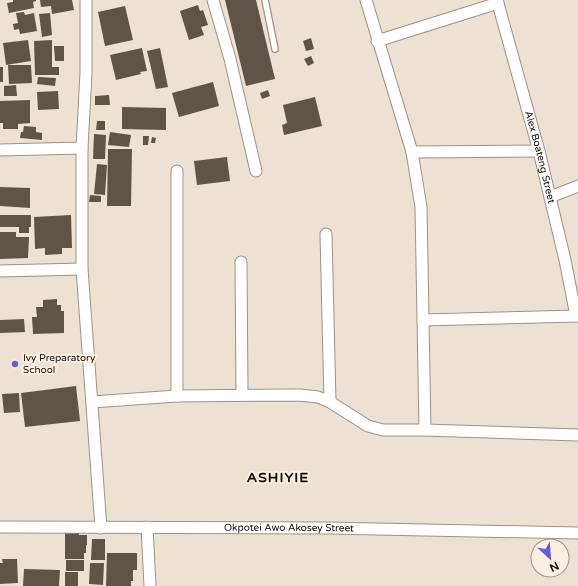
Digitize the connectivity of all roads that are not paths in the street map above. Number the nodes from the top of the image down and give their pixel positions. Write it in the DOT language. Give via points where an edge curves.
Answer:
graph roads {
  1 [pos="86,0"];
  2 [pos="213,0"];
  3 [pos="264,0"];
  4 [pos="366,0"];
  5 [pos="498,1"];
  6 [pos="377,40"];
  7 [pos="275,49"];
  8 [pos="82,148"];
  9 [pos="0,150"];
  10 [pos="539,151"];
  11 [pos="412,152"];
  12 [pos="177,171"];
  13 [pos="256,171"];
  14 [pos="578,186"];
  15 [pos="550,198"];
  16 [pos="326,234"];
  17 [pos="241,262"];
  18 [pos="82,269"];
  19 [pos="0,271"];
  20 [pos="577,316"];
  21 [pos="423,320"];
  22 [pos="242,394"];
  23 [pos="177,396"];
  24 [pos="92,402"];
  25 [pos="330,402"];
  26 [pos="425,430"];
  27 [pos="578,435"];
  28 [pos="0,526"];
  29 [pos="147,527"];
  30 [pos="101,528"];
  31 [pos="578,533"];
  32 [pos="150,586"];
  1 -- 8 [label="street"];
  2 -- 13 [label="street" via="230,59"];
  3 -- 7 [label="lane"];
  4 -- 6 [label="street"];
  5 -- 6 [label="street"];
  5 -- 10 [label="street, Alex Boateng Street"];
  6 -- 11 [label="street"];
  8 -- 9 [label="street"];
  8 -- 18 [label="street"];
  10 -- 11 [label="street"];
  10 -- 15 [label="street, Alex Boateng Street"];
  11 -- 21 [label="street" via="421,207"];
  12 -- 23 [label="street"];
  14 -- 15 [label="street"];
  15 -- 20 [label="street, Alex Boateng Street"];
  16 -- 25 [label="street"];
  17 -- 22 [label="street"];
  18 -- 19 [label="street"];
  18 -- 24 [label="street"];
  20 -- 21 [label="street"];
  21 -- 26 [label="street"];
  22 -- 23 [label="street"];
  22 -- 25 [label="street" via="300,395 318,397"];
  23 -- 24 [label="street"];
  24 -- 30 [label="street"];
  25 -- 26 [label="street" via="368,426 383,430"];
  26 -- 27 [label="street"];
  28 -- 30 [label="street, Okpotei Awo Akosey Street"];
  29 -- 30 [label="street, Okpotei Awo Akosey Street"];
  29 -- 31 [label="street, Okpotei Awo Akosey Street"];
  29 -- 32 [label="street"];
}
